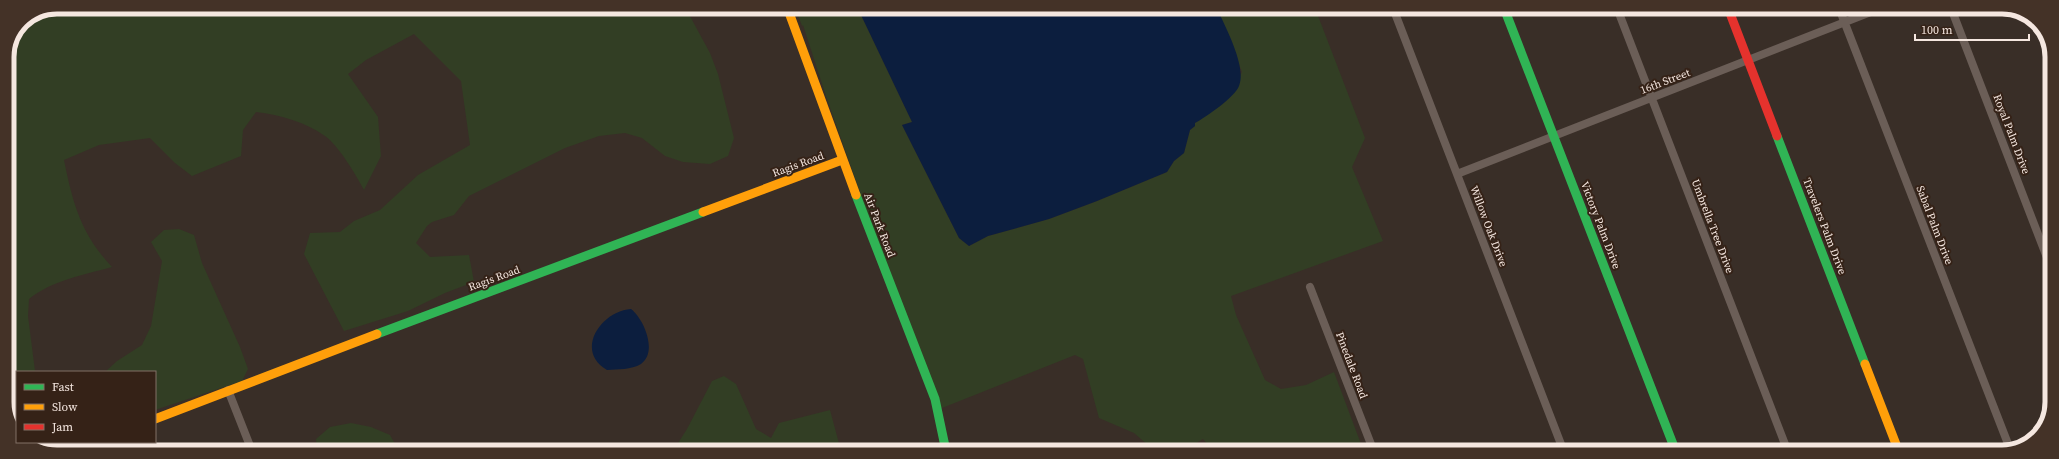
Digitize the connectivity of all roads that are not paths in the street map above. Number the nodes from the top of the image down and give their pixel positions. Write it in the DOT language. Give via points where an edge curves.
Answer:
graph roads {
  1 [pos="790,14"];
  2 [pos="1395,14"];
  3 [pos="1506,14"];
  4 [pos="1619,14"];
  5 [pos="1730,14"];
  6 [pos="1842,14"];
  7 [pos="1866,14"];
  8 [pos="1953,14"];
  9 [pos="1845,22"];
  10 [pos="1748,60"];
  11 [pos="1651,98"];
  12 [pos="1554,136"];
  13 [pos="842,160"];
  14 [pos="1457,174"];
  15 [pos="2045,252"];
  16 [pos="1310,287"];
  17 [pos="228,390"];
  18 [pos="156,419"];
  19 [pos="250,445"];
  20 [pos="945,445"];
  21 [pos="1371,445"];
  22 [pos="1561,445"];
  23 [pos="1673,445"];
  24 [pos="1785,445"];
  25 [pos="1896,445"];
  26 [pos="2008,445"];
  1 -- 13 [label="street, Air Park Road"];
  2 -- 14 [label="street, Willow Oak Drive"];
  3 -- 12 [label="street, Victory Palm Drive"];
  4 -- 11 [label="street, Umbrella Tree Drive"];
  5 -- 10 [label="street, Travelers Palm Drive"];
  6 -- 9 [label="street, Sabal Palm Drive"];
  7 -- 9 [label="street, 16th Street"];
  8 -- 15 [label="street, Royal Palm Drive"];
  9 -- 10 [label="street, 16th Street"];
  9 -- 26 [label="street, Sabal Palm Drive"];
  10 -- 11 [label="street, 16th Street"];
  10 -- 25 [label="street, Travelers Palm Drive"];
  11 -- 12 [label="street, 16th Street"];
  11 -- 24 [label="street, Umbrella Tree Drive"];
  12 -- 14 [label="street, 16th Street"];
  12 -- 23 [label="street, Victory Palm Drive"];
  13 -- 17 [label="street, Ragis Road"];
  13 -- 20 [label="street, Air Park Road" via="935,399"];
  14 -- 22 [label="street, Willow Oak Drive"];
  16 -- 21 [label="street, Pinedale Road"];
  17 -- 18 [label="street, Ragis Road"];
  17 -- 19 [label="street"];
}
